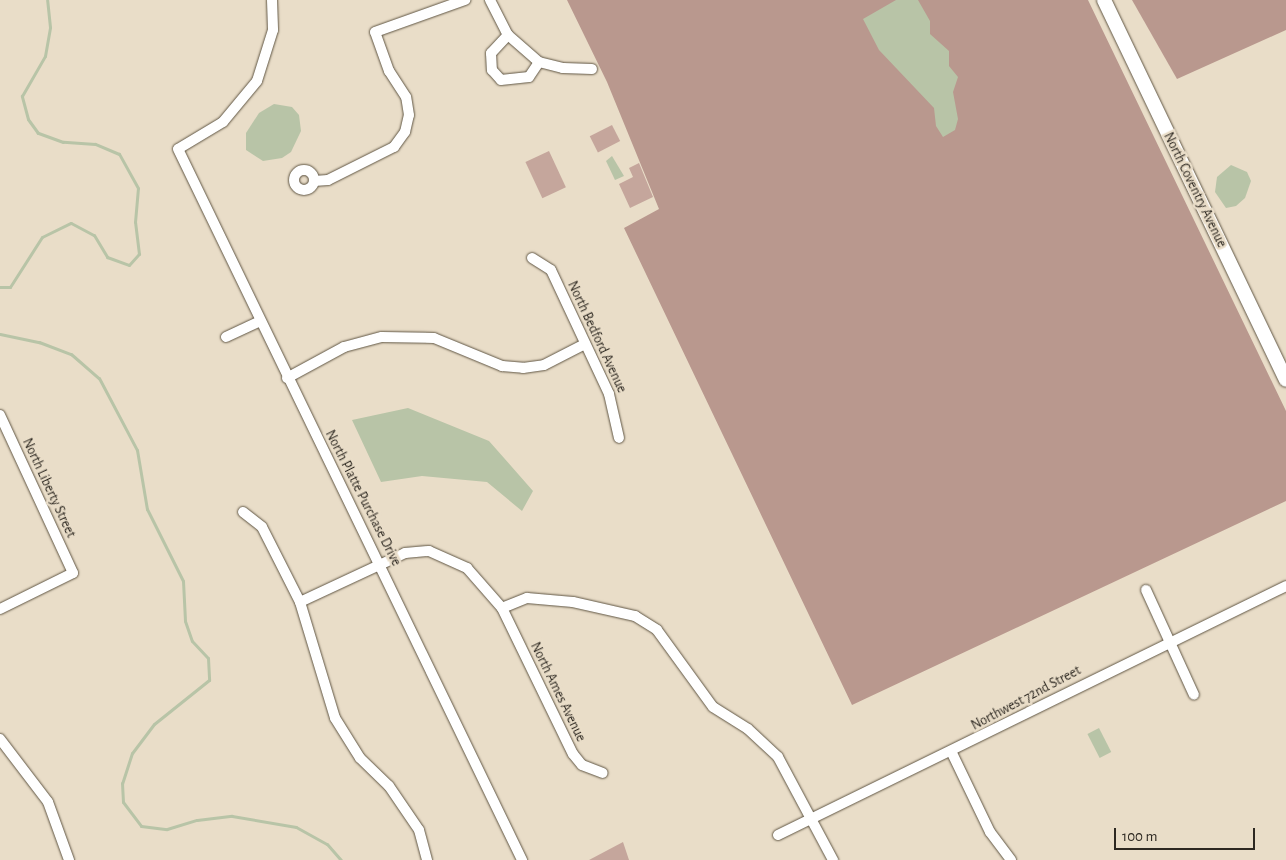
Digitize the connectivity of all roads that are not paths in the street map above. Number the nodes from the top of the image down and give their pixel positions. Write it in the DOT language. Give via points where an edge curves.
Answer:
graph roads {
  1 [pos="272,0"];
  2 [pos="465,0"];
  3 [pos="490,0"];
  4 [pos="1104,0"];
  5 [pos="508,35"];
  6 [pos="539,62"];
  7 [pos="592,69"];
  8 [pos="314,180"];
  9 [pos="532,258"];
  10 [pos="260,321"];
  11 [pos="226,337"];
  12 [pos="585,344"];
  13 [pos="287,378"];
  14 [pos="1286,380"];
  15 [pos="0,415"];
  16 [pos="619,438"];
  17 [pos="243,512"];
  18 [pos="381,562"];
  19 [pos="1286,586"];
  20 [pos="1146,590"];
  21 [pos="300,602"];
  22 [pos="502,608"];
  23 [pos="0,609"];
  24 [pos="1169,642"];
  25 [pos="1194,695"];
  26 [pos="0,739"];
  27 [pos="951,751"];
  28 [pos="603,774"];
  29 [pos="813,819"];
  30 [pos="778,835"];
  31 [pos="69,860"];
  32 [pos="427,860"];
  33 [pos="522,860"];
  34 [pos="833,860"];
  35 [pos="1011,860"];
  1 -- 10 [label="street, North Platte Purchase Drive" via="273,30 257,81 223,122 178,149"];
  2 -- 8 [label="street" via="375,32 389,71 406,97 409,115 405,132 394,146 328,180"];
  3 -- 5 [label="street"];
  4 -- 14 [label="street, North Coventry Avenue"];
  5 -- 6 [label="street"];
  5 -- 6 [label="street" via="492,53 492,70 501,80 529,77"];
  6 -- 7 [label="street" via="563,68"];
  9 -- 12 [label="street, North Bedford Avenue" via="551,270"];
  10 -- 11 [label="street"];
  10 -- 13 [label="street, North Platte Purchase Drive"];
  12 -- 13 [label="street" via="544,365 522,368 502,366 434,338 382,337 344,347"];
  12 -- 16 [label="street, North Bedford Avenue" via="609,394"];
  13 -- 18 [label="street, North Platte Purchase Drive"];
  15 -- 23 [label="street, North Liberty Street" via="73,573"];
  17 -- 21 [label="street" via="262,527"];
  18 -- 21 [label="street, North Ames Avenue"];
  18 -- 22 [label="street, North Ames Avenue" via="405,553 429,550 467,568"];
  18 -- 33 [label="street, North Platte Purchase Drive"];
  19 -- 24 [label="street, Northwest 72nd Street"];
  20 -- 24 [label="street"];
  21 -- 32 [label="street" via="335,718 360,758 389,786 419,830"];
  22 -- 28 [label="street, North Ames Avenue" via="573,754 582,765"];
  22 -- 29 [label="street" via="527,598 573,602 635,616 657,630 713,707 748,729 778,757"];
  24 -- 25 [label="street"];
  24 -- 27 [label="street, Northwest 72nd Street" via="1042,702 1014,722"];
  26 -- 31 [label="street" via="48,802"];
  27 -- 29 [label="street, Northwest 72nd Street"];
  27 -- 35 [label="street" via="990,832"];
  29 -- 30 [label="street, Northwest 72nd Street"];
  29 -- 34 [label="street"];
}
